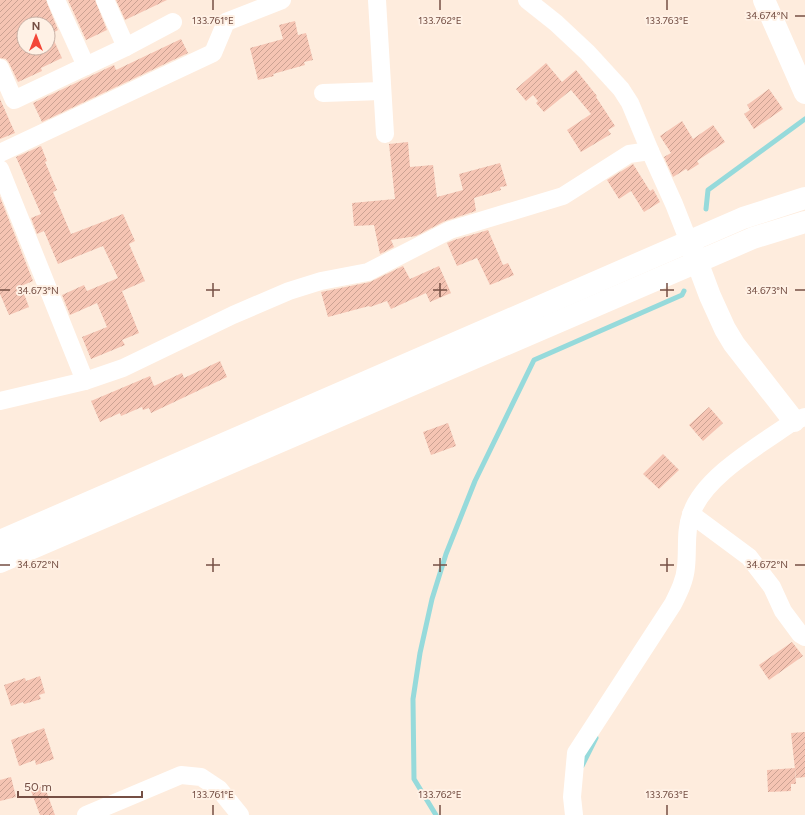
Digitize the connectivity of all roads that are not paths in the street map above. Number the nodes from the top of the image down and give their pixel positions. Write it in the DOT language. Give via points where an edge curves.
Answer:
graph roads {
  1 [pos="56,0"];
  2 [pos="105,0"];
  3 [pos="282,0"];
  4 [pos="377,0"];
  5 [pos="527,0"];
  6 [pos="764,0"];
  7 [pos="173,22"];
  8 [pos="126,47"];
  9 [pos="86,66"];
  10 [pos="0,68"];
  11 [pos="382,91"];
  12 [pos="323,93"];
  13 [pos="805,93"];
  14 [pos="385,134"];
  15 [pos="650,151"];
  16 [pos="0,153"];
  17 [pos="0,169"];
  18 [pos="805,198"];
  19 [pos="805,222"];
  20 [pos="689,242"];
  21 [pos="698,262"];
  22 [pos="85,381"];
  23 [pos="0,401"];
  24 [pos="800,419"];
  25 [pos="691,514"];
  26 [pos="0,541"];
  27 [pos="0,562"];
  28 [pos="805,637"];
  29 [pos="86,815"];
  30 [pos="240,815"];
  31 [pos="574,815"];
  1 -- 9 [label="street"];
  2 -- 8 [label="street"];
  3 -- 16 [label="street" via="226,22 214,53"];
  4 -- 11 [label="street"];
  5 -- 15 [label="street" via="588,53 621,89 630,103"];
  6 -- 13 [label="street"];
  7 -- 8 [label="street"];
  8 -- 9 [label="street"];
  9 -- 10 [label="street" via="14,100"];
  11 -- 12 [label="street"];
  11 -- 14 [label="street"];
  15 -- 20 [label="street"];
  15 -- 22 [label="street" via="629,154 563,196 450,230 368,272 289,291 122,368"];
  17 -- 22 [label="street"];
  18 -- 20 [label="street" via="743,218"];
  19 -- 21 [label="street" via="753,238"];
  20 -- 21 [label="street"];
  20 -- 26 [label="street"];
  21 -- 24 [label="street" via="717,314 734,344"];
  21 -- 27 [label="street"];
  22 -- 23 [label="street"];
  24 -- 25 [label="street" via="733,464 700,496"];
  25 -- 28 [label="street" via="749,557 772,587 783,611"];
  25 -- 31 [label="street" via="686,567 673,604 576,753 572,797"];
  29 -- 30 [label="street" via="181,775 201,777 219,789"];
}
